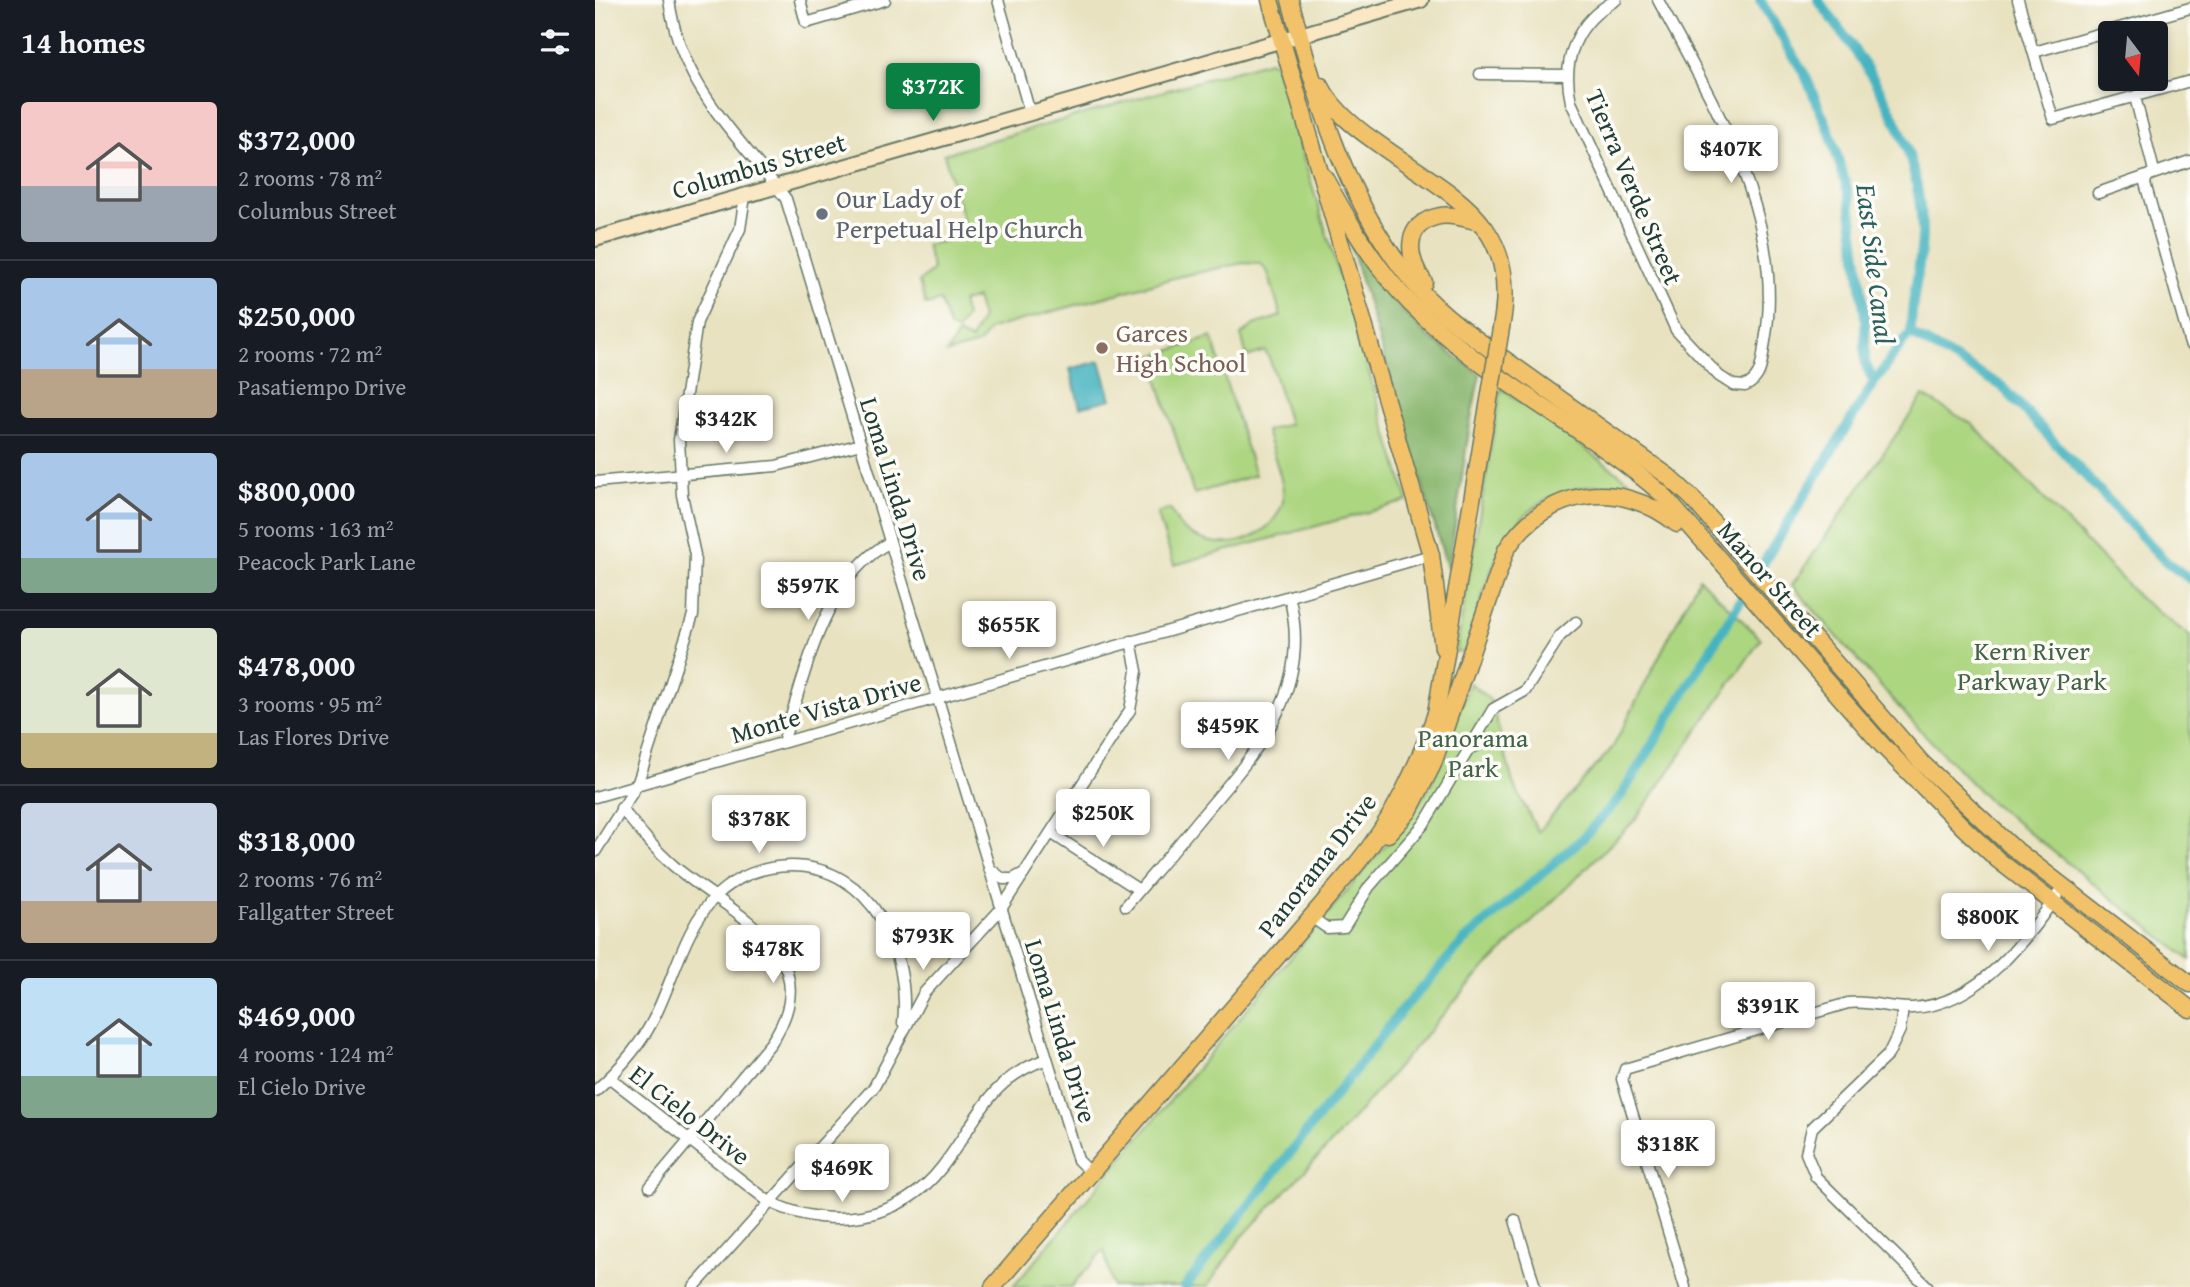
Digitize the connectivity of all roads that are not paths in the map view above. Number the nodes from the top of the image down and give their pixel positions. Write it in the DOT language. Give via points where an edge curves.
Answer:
graph roads {
  1 [pos="669,0"];
  2 [pos="800,0"];
  3 [pos="885,0"];
  4 [pos="998,0"];
  5 [pos="1270,0"];
  6 [pos="1290,0"];
  7 [pos="1421,0"];
  8 [pos="1616,0"];
  9 [pos="1658,0"];
  10 [pos="2018,0"];
  11 [pos="2190,8"];
  12 [pos="1299,35"];
  13 [pos="1281,40"];
  14 [pos="1305,52"];
  15 [pos="2034,52"];
  16 [pos="1480,74"];
  17 [pos="1567,75"];
  18 [pos="2190,81"];
  19 [pos="2134,97"];
  20 [pos="1030,113"];
  21 [pos="2190,161"];
  22 [pos="2154,171"];
  23 [pos="1324,177"];
  24 [pos="777,187"];
  25 [pos="2098,193"];
  26 [pos="745,196"];
  27 [pos="1481,222"];
  28 [pos="595,239"];
  29 [pos="1450,317"];
  30 [pos="2190,344"];
  31 [pos="861,444"];
  32 [pos="679,474"];
  33 [pos="595,482"];
  34 [pos="1700,538"];
  35 [pos="890,542"];
  36 [pos="1431,555"];
  37 [pos="1289,596"];
  38 [pos="1576,622"];
  39 [pos="1131,641"];
  40 [pos="1445,672"];
  41 [pos="936,698"];
  42 [pos="783,742"];
  43 [pos="1487,742"];
  44 [pos="1471,749"];
  45 [pos="637,785"];
  46 [pos="595,797"];
  47 [pos="621,808"];
  48 [pos="1051,833"];
  49 [pos="595,852"];
  50 [pos="989,868"];
  51 [pos="1025,873"];
  52 [pos="2063,887"];
  53 [pos="1139,890"];
  54 [pos="715,897"];
  55 [pos="2052,902"];
  56 [pos="1126,906"];
  57 [pos="1001,909"];
  58 [pos="1314,913"];
  59 [pos="2190,984"];
  60 [pos="1903,1008"];
  61 [pos="2190,1009"];
  62 [pos="899,1038"];
  63 [pos="1047,1059"];
  64 [pos="610,1078"];
  65 [pos="595,1091"];
  66 [pos="689,1141"];
  67 [pos="1090,1172"];
  68 [pos="650,1187"];
  69 [pos="768,1201"];
  70 [pos="1515,1220"];
  71 [pos="694,1287"];
  72 [pos="993,1287"];
  73 [pos="1535,1287"];
  74 [pos="1685,1287"];
  75 [pos="1928,1287"];
  1 -- 24 [label="street, Loma Linda Drive" via="675,33 692,78"];
  2 -- 3 [label="street" via="806,23"];
  4 -- 20 [label="street"];
  5 -- 13 [label="main road"];
  6 -- 12 [label="main road"];
  7 -- 12 [label="main road, Columbus Street"];
  8 -- 17 [label="street, Tierra Verde Street" via="1585,25 1573,46"];
  9 -- 17 [label="street, Tierra Verde Street" via="1715,110 1764,237 1770,305 1760,373 1745,386 1729,383 1688,346 1666,312 1575,112"];
  10 -- 15 [label="street"];
  11 -- 15 [label="street"];
  12 -- 13 [label="main road, Columbus Street"];
  12 -- 14 [label="main road"];
  13 -- 20 [label="main road, Columbus Street"];
  13 -- 23 [label="main road"];
  14 -- 27 [label="main road" via="1325,96 1339,113"];
  14 -- 29 [label="main road, Manor Street" via="1345,171 1367,216 1396,262"];
  15 -- 19 [label="street" via="2053,120"];
  16 -- 17 [label="street"];
  18 -- 19 [label="street"];
  19 -- 22 [label="street"];
  20 -- 24 [label="main road, Columbus Street"];
  21 -- 22 [label="street"];
  22 -- 25 [label="street"];
  22 -- 30 [label="street" via="2145,183"];
  23 -- 34 [label="main road, Manor Street" via="1366,248 1412,305 1463,350 1629,466"];
  23 -- 36 [label="main road"];
  24 -- 26 [label="main road, Columbus Street"];
  24 -- 31 [label="street, Loma Linda Drive" via="786,198"];
  26 -- 28 [label="main road, Columbus Street"];
  26 -- 32 [label="street" via="740,229 704,302 692,342"];
  27 -- 29 [label="main road" via="1440,216 1422,224 1410,245 1416,270"];
  27 -- 40 [label="main road, Panorama Drive, bridge" via="1498,247 1506,293"];
  29 -- 52 [label="main road, Manor Street" via="1691,497 1921,763"];
  31 -- 32 [label="street" via="776,466"];
  31 -- 35 [label="street, Loma Linda Drive"];
  32 -- 33 [label="street"];
  32 -- 45 [label="street" via="695,555 696,597 688,635"];
  34 -- 55 [label="main road, Manor Street" via="1910,774 1997,860"];
  34 -- 58 [label="main road" via="1657,507 1628,496 1565,501 1548,507 1522,527 1506,550 1433,764 1415,802"];
  35 -- 41 [label="street, Loma Linda Drive"];
  35 -- 42 [label="street" via="869,553 837,595"];
  36 -- 37 [label="street, Monte Vista Drive"];
  36 -- 40 [label="main road"];
  37 -- 39 [label="street, Monte Vista Drive"];
  37 -- 53 [label="street" via="1295,657 1289,686 1271,727 1246,765"];
  38 -- 44 [label="street" via="1566,628 1525,691 1493,709"];
  39 -- 41 [label="street, Monte Vista Drive"];
  39 -- 48 [label="street" via="1137,671 1129,710"];
  40 -- 58 [label="main road, Panorama Drive" via="1419,763 1398,803 1365,853"];
  41 -- 42 [label="street, Monte Vista Drive"];
  41 -- 50 [label="street, Loma Linda Drive"];
  42 -- 45 [label="street, Monte Vista Drive"];
  43 -- 44 [label="street"];
  44 -- 58 [label="street" via="1425,824 1369,887 1344,926 1327,928"];
  45 -- 46 [label="street, Monte Vista Drive"];
  45 -- 47 [label="street"];
  47 -- 49 [label="street"];
  47 -- 54 [label="street" via="661,855"];
  48 -- 51 [label="street"];
  48 -- 53 [label="street"];
  50 -- 51 [label="street" via="1003,879"];
  50 -- 57 [label="street, Loma Linda Drive"];
  51 -- 57 [label="street"];
  52 -- 55 [label="street"];
  52 -- 59 [label="main road, Manor Street"];
  53 -- 56 [label="street"];
  54 -- 62 [label="street" via="751,873 781,866 812,868 853,886 883,921 898,953 905,988"];
  54 -- 64 [label="street" via="695,925 644,1036"];
  54 -- 66 [label="street" via="762,931 779,952 788,978 788,1005 771,1043"];
  55 -- 60 [label="street" via="1977,985 1939,1004"];
  55 -- 61 [label="main road, Manor Street"];
  57 -- 62 [label="street" via="924,993"];
  57 -- 63 [label="street, Loma Linda Drive"];
  58 -- 67 [label="main road, Panorama Drive"];
  60 -- 74 [label="street" via="1876,1002 1847,1003 1630,1066 1623,1074"];
  60 -- 75 [label="street" via="1900,1030 1888,1055 1812,1128 1806,1153 1816,1177"];
  62 -- 69 [label="street" via="874,1087"];
  63 -- 67 [label="street, Loma Linda Drive" via="1078,1160"];
  63 -- 69 [label="street, El Cielo Drive" via="1004,1080 942,1167 902,1202 869,1215 834,1220 799,1214"];
  64 -- 65 [label="street"];
  64 -- 66 [label="street, El Cielo Drive"];
  66 -- 68 [label="street"];
  66 -- 69 [label="street, El Cielo Drive"];
  67 -- 72 [label="main road, Panorama Drive"];
  69 -- 71 [label="street"];
  70 -- 73 [label="street"];
}
